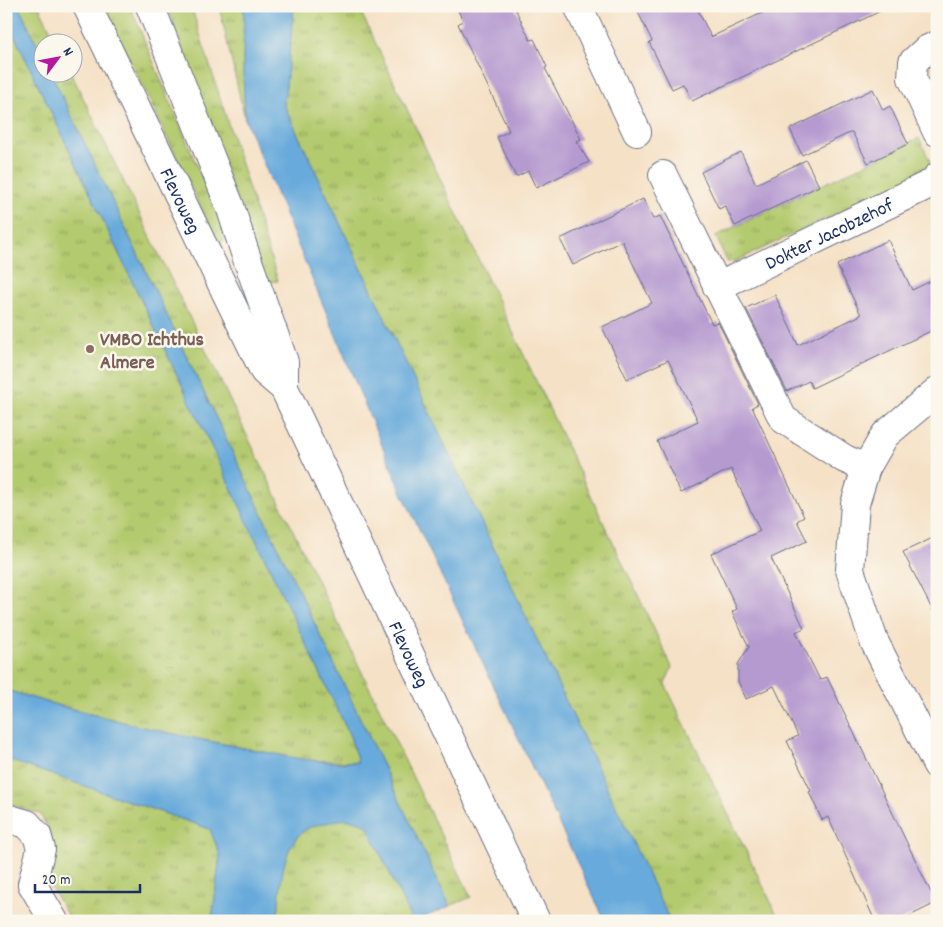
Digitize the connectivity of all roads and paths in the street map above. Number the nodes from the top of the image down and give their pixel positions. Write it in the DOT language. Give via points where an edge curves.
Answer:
graph roads {
  1 [pos="87,6"];
  2 [pos="150,6"];
  3 [pos="582,7"];
  4 [pos="937,45"];
  5 [pos="637,132"];
  6 [pos="937,132"];
  7 [pos="663,175"];
  8 [pos="937,177"];
  9 [pos="717,287"];
  10 [pos="284,388"];
  11 [pos="937,391"];
  12 [pos="866,468"];
  13 [pos="937,765"];
  14 [pos="6,818"];
  15 [pos="54,921"];
  16 [pos="536,921"];
  1 -- 10 [label="street, Flevoweg" via="264,371"];
  2 -- 10 [label="street, Flevoweg" via="230,206 284,362"];
  3 -- 5 [label="street"];
  4 -- 6 [label="street" via="913,62 912,78"];
  7 -- 9 [label="street"];
  8 -- 9 [label="street, Dokter Jacobzehof" via="934,182"];
  9 -- 12 [label="street" via="783,419 845,459"];
  10 -- 16 [label="street, Flevoweg"];
  11 -- 12 [label="street" via="886,435"];
  12 -- 13 [label="street" via="855,504 850,570 874,641"];
  14 -- 15 [label="street" via="27,824 37,835 41,849 32,884"];
}
